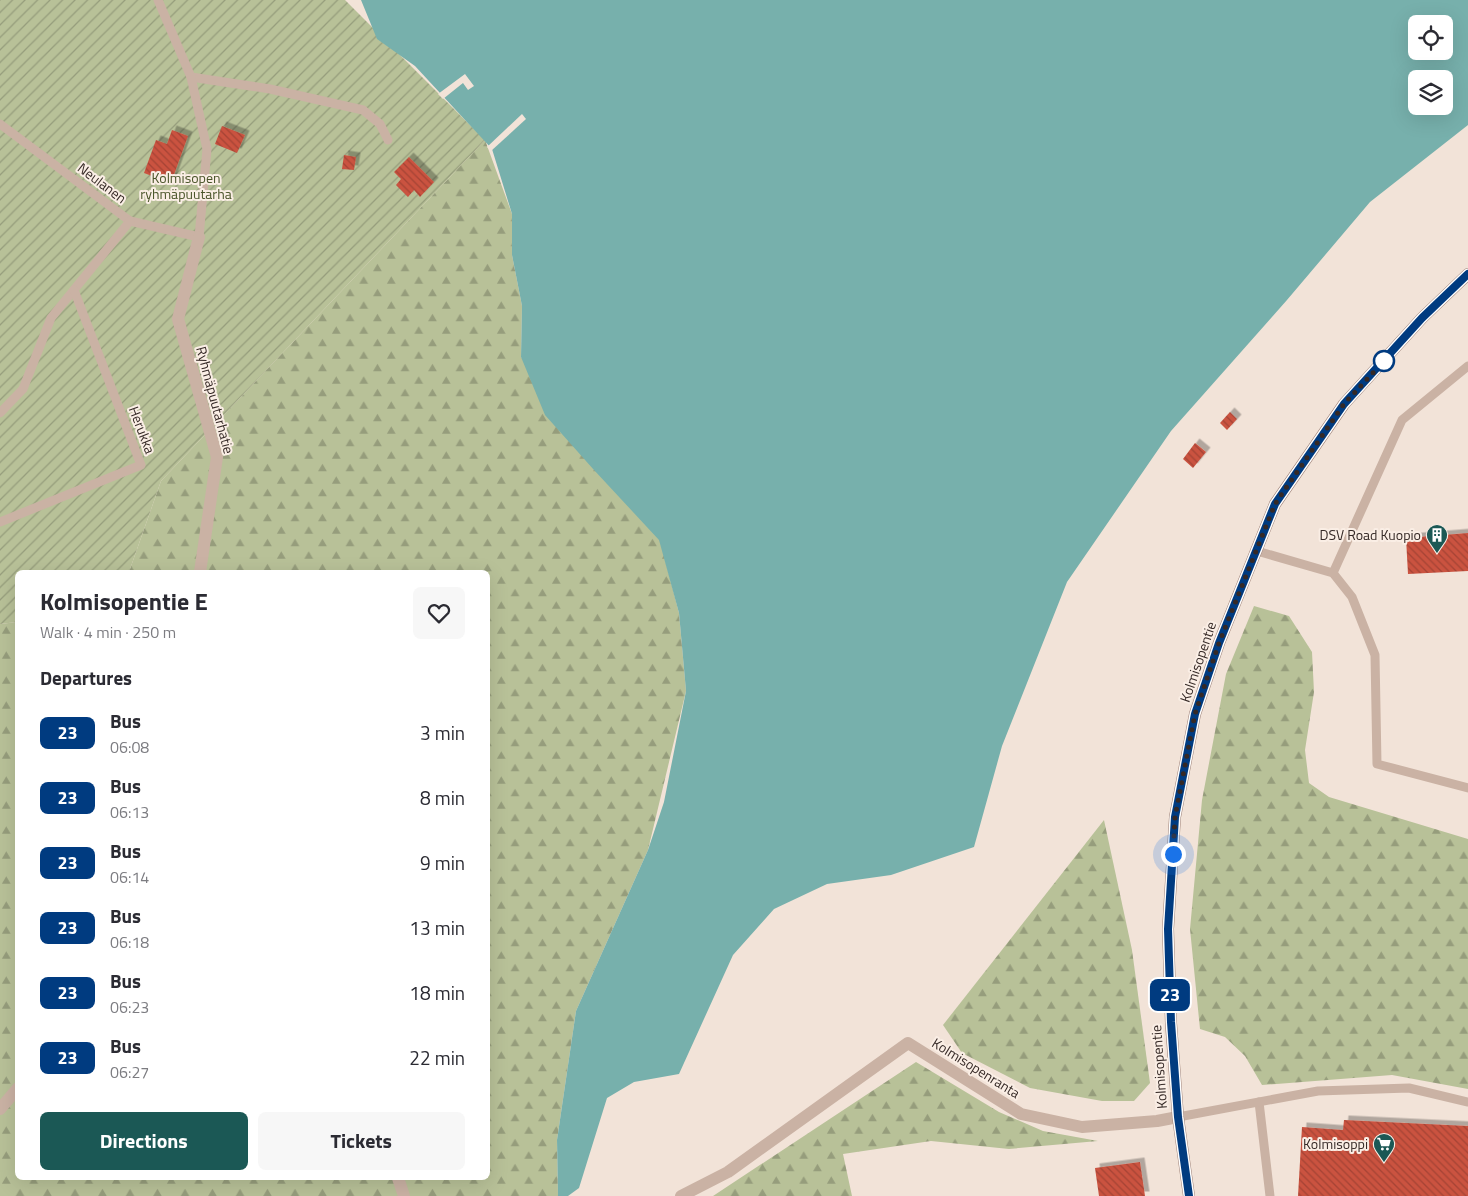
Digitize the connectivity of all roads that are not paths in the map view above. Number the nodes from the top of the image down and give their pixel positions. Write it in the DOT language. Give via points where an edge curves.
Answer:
graph roads {
  1 [pos="158,0"];
  2 [pos="191,77"];
  3 [pos="0,124"];
  4 [pos="388,140"];
  5 [pos="130,221"];
  6 [pos="199,237"];
  7 [pos="1467,278"];
  8 [pos="74,290"];
  9 [pos="1468,366"];
  10 [pos="0,413"];
  11 [pos="0,522"];
  12 [pos="1256,551"];
  13 [pos="200,570"];
  14 [pos="1333,574"];
  15 [pos="1468,788"];
  16 [pos="15,1091"];
  17 [pos="1259,1102"];
  18 [pos="1468,1102"];
  19 [pos="0,1108"];
  20 [pos="1178,1117"];
  21 [pos="399,1180"];
  22 [pos="404,1196"];
  23 [pos="681,1196"];
  24 [pos="1188,1196"];
  25 [pos="1270,1196"];
  1 -- 2 [label="lane"];
  2 -- 4 [label="lane" via="270,89 363,110 380,124"];
  2 -- 6 [label="lane" via="207,149"];
  3 -- 5 [label="lane, Neulanen"];
  5 -- 6 [label="lane, Neulanen"];
  5 -- 8 [label="lane"];
  6 -- 13 [label="street, Ryhmäpuutarhatie" via="178,319 218,457"];
  7 -- 12 [label="main road, Kolmisopentie" via="1422,318 1344,404 1275,504"];
  8 -- 10 [label="lane" via="51,318 23,389"];
  8 -- 11 [label="lane, Herukka" via="141,466"];
  9 -- 14 [label="lane" via="1402,420"];
  12 -- 14 [label="lane"];
  12 -- 20 [label="main road, Kolmisopentie" via="1195,714 1175,817 1168,929"];
  14 -- 15 [label="lane" via="1352,597 1375,655 1377,764"];
  16 -- 19 [label="street"];
  17 -- 18 [label="lane" via="1318,1091 1409,1088"];
  17 -- 20 [label="lane"];
  17 -- 25 [label="lane"];
  20 -- 23 [label="street, Kolmisopenranta" via="1082,1127 1021,1114 908,1042 728,1172"];
  20 -- 24 [label="main road, Kolmisopentie"];
  21 -- 22 [label="street"];
}
